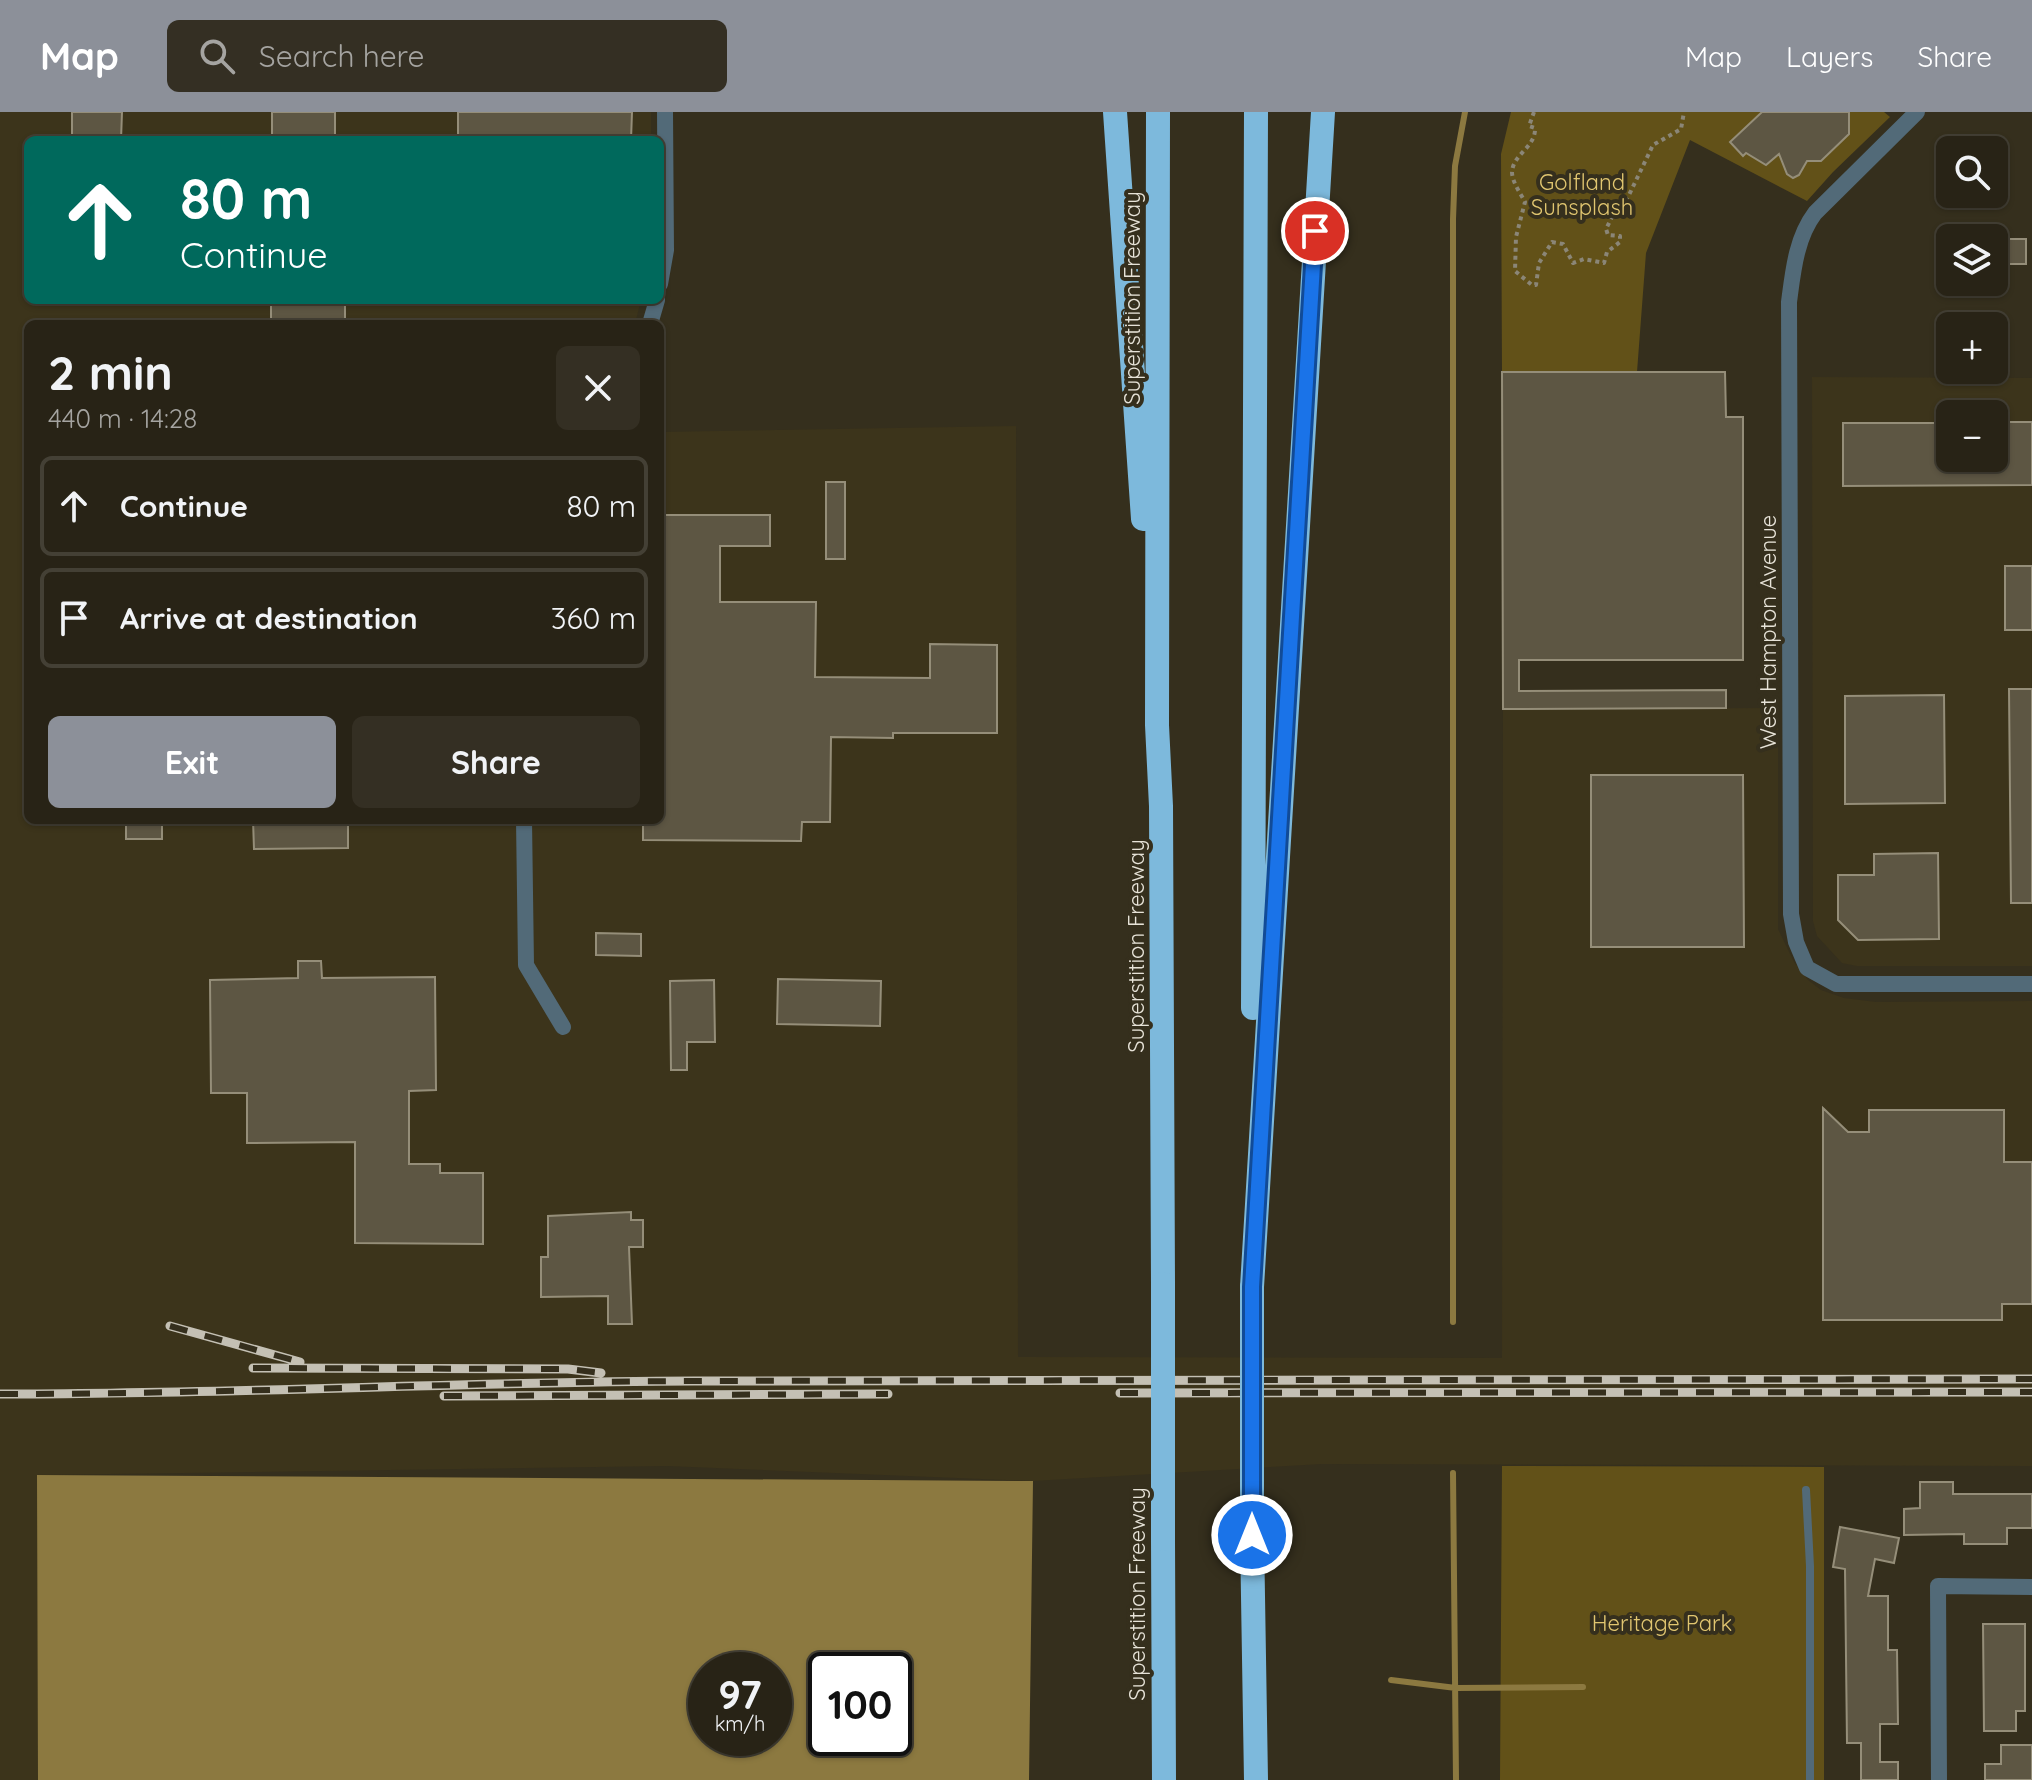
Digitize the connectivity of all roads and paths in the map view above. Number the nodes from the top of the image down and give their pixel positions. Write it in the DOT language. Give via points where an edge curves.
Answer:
graph roads {
  1 [pos="665,112"];
  2 [pos="1115,112"];
  3 [pos="1158,112"];
  4 [pos="1256,112"];
  5 [pos="1323,112"];
  6 [pos="1534,112"];
  7 [pos="1684,112"];
  8 [pos="1917,112"];
  9 [pos="664,261"];
  10 [pos="1157,725"];
  11 [pos="524,824"];
  12 [pos="2032,984"];
  13 [pos="563,1027"];
  14 [pos="1252,1287"];
  15 [pos="1806,1490"];
  16 [pos="2032,1587"];
  17 [pos="1164,1780"];
  18 [pos="1256,1780"];
  19 [pos="1810,1780"];
  20 [pos="1939,1780"];
  1 -- 9 [label="street"];
  2 -- 10 [label="highway"];
  3 -- 10 [label="highway, Superstition Freeway"];
  4 -- 14 [label="highway"];
  5 -- 14 [label="highway"];
  6 -- 7 [label="path" via="1529,126 1535,128 1535,140 1512,170 1525,202 1515,271 1532,285 1552,242 1563,244 1573,263 1604,263 1607,252 1620,242 1620,236 1608,235 1606,229 1617,207 1628,197 1653,145 1681,129"];
  8 -- 12 [label="street, West Hampton Avenue" via="1815,213 1794,268 1789,302 1791,914 1807,968 1836,984"];
  10 -- 17 [label="highway, Superstition Freeway, bridge"];
  11 -- 13 [label="street" via="526,965"];
  14 -- 18 [label="highway, bridge"];
  15 -- 19 [label="lane"];
  16 -- 20 [label="street" via="1938,1586"];
}
